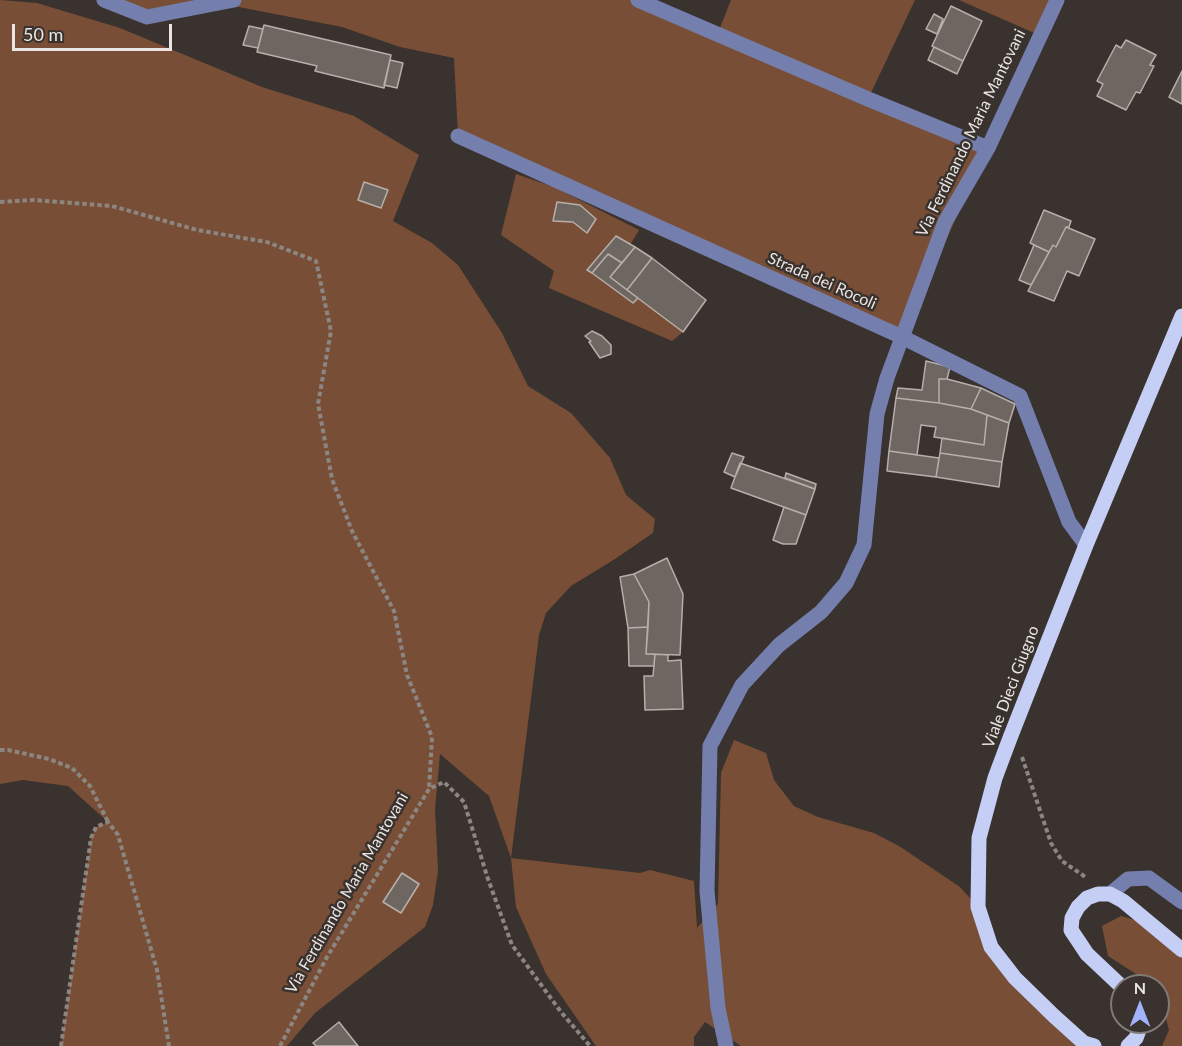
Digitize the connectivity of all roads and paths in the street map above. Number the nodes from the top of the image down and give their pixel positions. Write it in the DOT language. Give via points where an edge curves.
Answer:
graph roads {
  1 [pos="104,0"];
  2 [pos="234,0"];
  3 [pos="638,0"];
  4 [pos="1057,0"];
  5 [pos="458,136"];
  6 [pos="988,148"];
  7 [pos="0,201"];
  8 [pos="1182,315"];
  9 [pos="902,337"];
  10 [pos="1086,545"];
  11 [pos="1012,731"];
  12 [pos="0,750"];
  13 [pos="429,789"];
  14 [pos="108,822"];
  15 [pos="1110,894"];
  16 [pos="1182,902"];
  17 [pos="1182,950"];
  18 [pos="1110,976"];
  19 [pos="1138,1034"];
  20 [pos="61,1046"];
  21 [pos="169,1046"];
  22 [pos="280,1046"];
  23 [pos="590,1046"];
  24 [pos="726,1046"];
  25 [pos="1094,1046"];
  26 [pos="1128,1046"];
  1 -- 2 [label="street" via="147,17"];
  3 -- 6 [label="street"];
  4 -- 6 [label="street, Via Ferdinando Maria Mantovani"];
  5 -- 9 [label="street, Strada dei Rocoli"];
  6 -- 9 [label="street, Via Ferdinando Maria Mantovani" via="945,222"];
  7 -- 13 [label="path" via="112,206 197,230 267,242 316,261 331,331 318,404 332,479 352,531 394,610 407,675 432,737"];
  8 -- 10 [label="main road, Viale Dieci Giugno"];
  9 -- 10 [label="street, Strada dei Rocoli" via="1020,396 1069,522"];
  9 -- 24 [label="street, Via Ferdinando Maria Mantovani" via="877,414 864,545 846,583 821,612 780,645 742,685 710,746 707,891 718,1008"];
  10 -- 11 [label="main road, Viale Dieci Giugno"];
  11 -- 15 [label="path" via="1051,843 1062,861"];
  11 -- 25 [label="main road, Viale Dieci Giugno" via="979,838 978,907 991,947 1015,978 1084,1043"];
  12 -- 14 [label="path" via="49,759 72,768 90,786"];
  13 -- 22 [label="path, Via Ferdinando Maria Mantovani" via="327,957"];
  13 -- 23 [label="path, Via Ferdinando Maria Mantovani" via="444,782 464,802 512,945"];
  14 -- 20 [label="path" via="96,827 91,838"];
  14 -- 21 [label="path" via="118,835 157,970"];
  15 -- 16 [label="street" via="1128,879 1149,878"];
  15 -- 17 [label="main road"];
  15 -- 18 [label="main road" via="1087,898 1072,918 1071,930 1087,954"];
  19 -- 26 [label="main road"];
}
